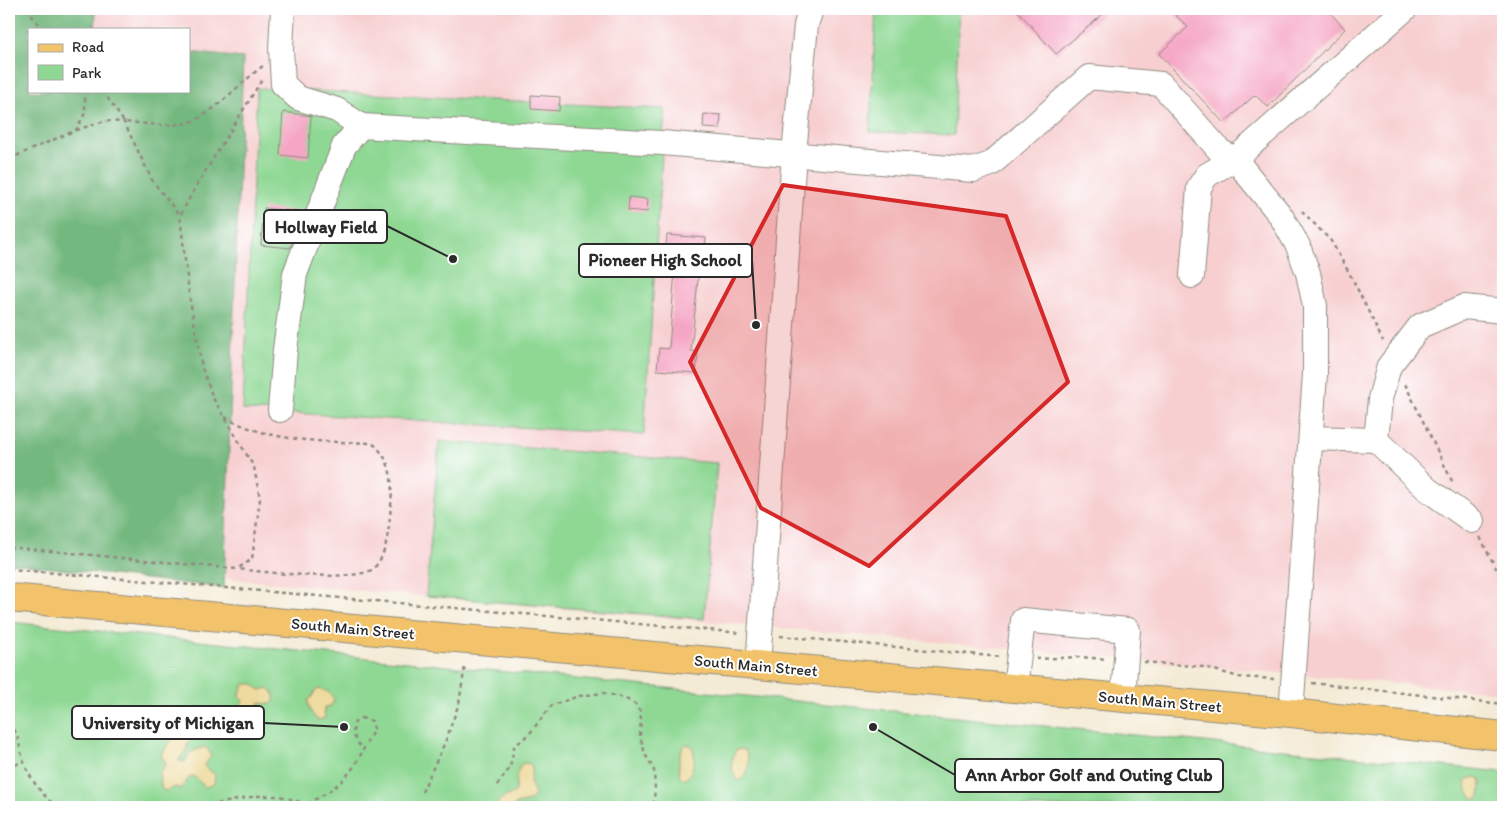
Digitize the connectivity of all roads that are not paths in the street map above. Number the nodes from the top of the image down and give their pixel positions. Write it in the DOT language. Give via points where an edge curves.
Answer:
graph roads {
  1 [pos="283,9"];
  2 [pos="811,9"];
  3 [pos="1405,9"];
  4 [pos="361,126"];
  5 [pos="794,154"];
  6 [pos="1235,159"];
  7 [pos="1192,276"];
  8 [pos="1503,311"];
  9 [pos="280,410"];
  10 [pos="1311,438"];
  11 [pos="1376,440"];
  12 [pos="1472,521"];
  13 [pos="9,598"];
  14 [pos="758,665"];
  15 [pos="1015,688"];
  16 [pos="1123,697"];
  17 [pos="1291,713"];
  18 [pos="1503,736"];
  1 -- 4 [label="lane" via="283,84 298,98 338,110"];
  2 -- 5 [label="lane" via="806,25"];
  3 -- 6 [label="lane"];
  4 -- 5 [label="lane"];
  4 -- 9 [label="lane" via="344,146 296,274"];
  5 -- 6 [label="lane" via="972,170 991,164 1089,77 1160,84 1220,151"];
  5 -- 14 [label="lane"];
  6 -- 7 [label="lane" via="1208,174 1199,187"];
  6 -- 10 [label="lane" via="1281,216 1298,246 1308,273 1315,306"];
  8 -- 11 [label="lane" via="1464,307 1420,326 1389,366 1380,399"];
  10 -- 11 [label="lane"];
  10 -- 17 [label="lane"];
  11 -- 12 [label="lane" via="1427,489"];
  13 -- 14 [label="main road, South Main Street"];
  14 -- 15 [label="main road, South Main Street"];
  15 -- 16 [label="main road, South Main Street"];
  15 -- 16 [label="lane" via="1023,620 1128,630"];
  16 -- 17 [label="main road, South Main Street"];
  17 -- 18 [label="main road, South Main Street"];
}
